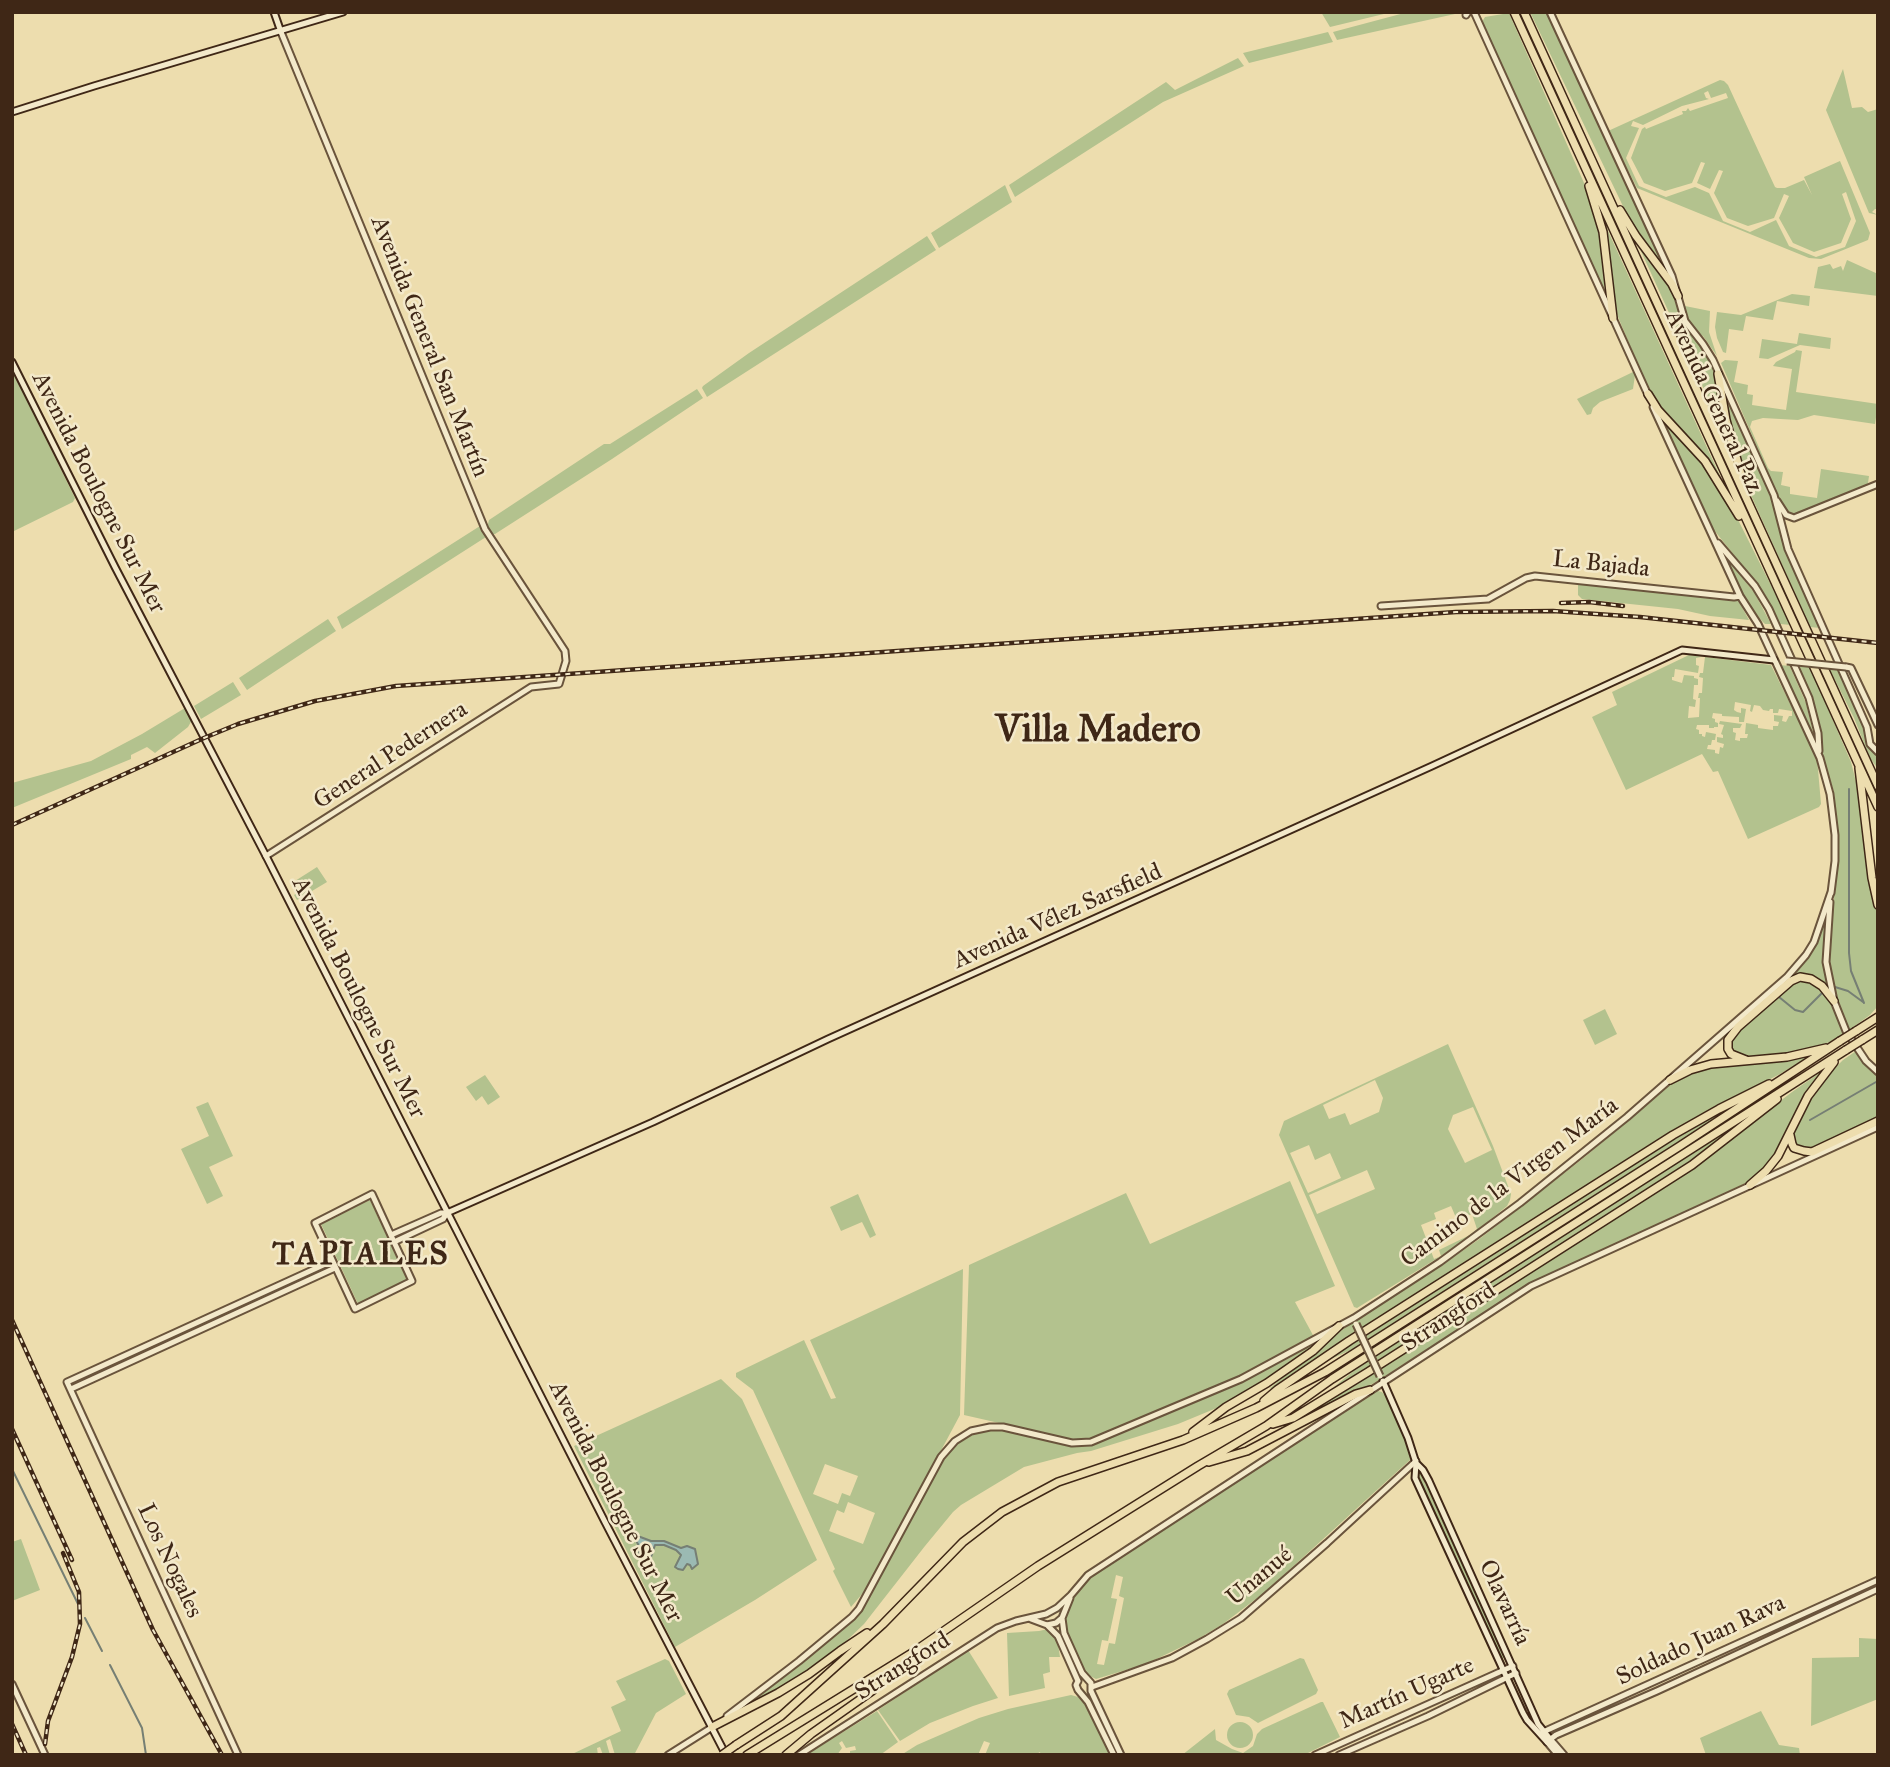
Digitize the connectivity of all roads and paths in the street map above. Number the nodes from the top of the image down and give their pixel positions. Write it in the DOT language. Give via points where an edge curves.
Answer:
graph roads {
  1 [pos="274,12"];
  2 [pos="343,12"];
  3 [pos="1474,12"];
  4 [pos="1524,12"];
  5 [pos="1550,12"];
  6 [pos="1515,13"];
  7 [pos="281,32"];
  8 [pos="12,112"];
  9 [pos="1582,161"];
  10 [pos="1600,176"];
  11 [pos="1678,296"];
  12 [pos="1613,318"];
  13 [pos="12,362"];
  14 [pos="1718,374"];
  15 [pos="1648,394"];
  16 [pos="1878,484"];
  17 [pos="1774,495"];
  18 [pos="1749,502"];
  19 [pos="1713,537"];
  20 [pos="1756,543"];
  21 [pos="1740,596"];
  22 [pos="1381,606"];
  23 [pos="1774,660"];
  24 [pos="535,686"];
  25 [pos="1878,725"];
  26 [pos="1861,749"];
  27 [pos="1877,752"];
  28 [pos="1820,758"];
  29 [pos="1858,764"];
  30 [pos="1878,771"];
  31 [pos="1878,786"];
  32 [pos="1878,807"];
  33 [pos="266,856"];
  34 [pos="1878,877"];
  35 [pos="1831,892"];
  36 [pos="1877,899"];
  37 [pos="1792,976"];
  38 [pos="1834,1001"];
  39 [pos="1878,1010"];
  40 [pos="1878,1017"];
  41 [pos="1865,1026"];
  42 [pos="1875,1033"];
  43 [pos="1837,1044"];
  44 [pos="1843,1053"];
  45 [pos="1746,1060"];
  46 [pos="1878,1072"];
  47 [pos="1783,1079"];
  48 [pos="1670,1080"];
  49 [pos="1789,1088"];
  50 [pos="1878,1121"];
  51 [pos="1878,1127"];
  52 [pos="1790,1132"];
  53 [pos="1812,1154"];
  54 [pos="1750,1185"];
  55 [pos="447,1213"];
  56 [pos="419,1227"];
  57 [pos="391,1235"];
  58 [pos="394,1242"];
  59 [pos="334,1265"];
  60 [pos="1355,1321"];
  61 [pos="1339,1326"];
  62 [pos="1382,1379"];
  63 [pos="71,1389"];
  64 [pos="1370,1390"];
  65 [pos="1256,1408"];
  66 [pos="1266,1426"];
  67 [pos="1183,1440"];
  68 [pos="1416,1462"];
  69 [pos="1198,1466"];
  70 [pos="1878,1580"];
  71 [pos="1878,1590"];
  72 [pos="1072,1595"];
  73 [pos="1030,1618"];
  74 [pos="1062,1618"];
  75 [pos="883,1624"];
  76 [pos="1047,1625"];
  77 [pos="912,1653"];
  78 [pos="1513,1666"];
  79 [pos="1503,1670"];
  80 [pos="1516,1673"];
  81 [pos="1507,1678"];
  82 [pos="1078,1681"];
  83 [pos="12,1684"];
  84 [pos="1089,1684"];
  85 [pos="1083,1694"];
  86 [pos="712,1727"];
  87 [pos="1541,1733"];
  88 [pos="1549,1741"];
  89 [pos="45,1755"];
  90 [pos="238,1755"];
  91 [pos="668,1755"];
  92 [pos="724,1755"];
  93 [pos="747,1755"];
  94 [pos="786,1755"];
  95 [pos="799,1755"];
  96 [pos="1114,1755"];
  97 [pos="1121,1755"];
  98 [pos="1315,1755"];
  99 [pos="1339,1755"];
  100 [pos="1558,1755"];
  101 [pos="1564,1755"];
  1 -- 7 [label="street, Avenida General San Martín"];
  2 -- 7 [label="street"];
  3 -- 12 [label="street"];
  4 -- 10 [label="highway, Avenida General Paz"];
  5 -- 11 [label="street, Avenida General Paz"];
  6 -- 9 [label="highway, Avenida General Paz"];
  7 -- 8 [label="street"];
  7 -- 24 [label="street, Avenida General San Martín" via="485,529 565,651 559,684"];
  9 -- 12 [label="highway" via="1603,232"];
  9 -- 20 [label="highway, Avenida General Paz"];
  10 -- 11 [label="highway"];
  10 -- 18 [label="highway, Avenida General Paz"];
  11 -- 14 [label="street, Avenida General Paz" via="1685,321 1708,351"];
  12 -- 15 [label="street"];
  13 -- 33 [label="street, Avenida Boulogne Sur Mer"];
  14 -- 17 [label="street, Avenida General Paz"];
  14 -- 18 [label="highway"];
  15 -- 19 [label="street"];
  15 -- 20 [label="highway" via="1705,461"];
  16 -- 17 [label="street, Avenida General Paz" via="1794,518 1783,512"];
  17 -- 27 [label="street, Avenida General Paz" via="1788,549"];
  18 -- 26 [label="highway, Avenida General Paz"];
  19 -- 21 [label="street"];
  19 -- 28 [label="street" via="1769,610 1809,698"];
  20 -- 29 [label="highway, Avenida General Paz"];
  21 -- 22 [label="street, La Bajada" via="1535,576 1488,600"];
  21 -- 23 [label="street"];
  23 -- 25 [label="street, bridge" via="1848,667"];
  23 -- 28 [label="street"];
  23 -- 55 [label="street, Avenida Vélez Sarsfield" via="1682,650"];
  24 -- 33 [label="street, General Pedernera"];
  26 -- 30 [label="highway"];
  26 -- 31 [label="highway, Avenida General Paz"];
  28 -- 35 [label="street" via="1835,835"];
  29 -- 32 [label="highway, Avenida General Paz"];
  29 -- 36 [label="highway"];
  33 -- 55 [label="street, Avenida Boulogne Sur Mer"];
  34 -- 36 [label="highway"];
  35 -- 37 [label="street, Camino de la Virgen María" via="1814,942"];
  35 -- 38 [label="street" via="1826,962"];
  37 -- 38 [label="highway" via="1811,979"];
  37 -- 45 [label="highway" via="1728,1040 1731,1054"];
  37 -- 48 [label="street, Camino de la Virgen María"];
  38 -- 46 [label="street" via="1846,1031"];
  39 -- 41 [label="highway"];
  40 -- 41 [label="highway"];
  41 -- 43 [label="highway, bridge"];
  42 -- 44 [label="highway, bridge"];
  43 -- 45 [label="highway" via="1787,1057"];
  43 -- 47 [label="highway"];
  44 -- 49 [label="highway"];
  44 -- 52 [label="highway" via="1808,1096"];
  45 -- 48 [label="highway" via="1711,1063"];
  47 -- 65 [label="highway" via="1337,1365"];
  47 -- 65 [label="highway" via="1673,1135 1349,1341"];
  48 -- 60 [label="street, Camino de la Virgen María" via="1489,1227"];
  49 -- 66 [label="highway"];
  49 -- 66 [label="highway" via="1692,1165 1357,1379 1293,1418"];
  50 -- 53 [label="highway"];
  51 -- 53 [label="street, Strangford"];
  52 -- 53 [label="highway" via="1794,1148"];
  52 -- 54 [label="highway" via="1775,1161"];
  53 -- 54 [label="street, Strangford"];
  54 -- 62 [label="street, Strangford" via="1531,1286"];
  55 -- 56 [label="street, Avenida Vélez Sarsfield" via="443,1219"];
  55 -- 86 [label="street, Avenida Boulogne Sur Mer"];
  56 -- 57 [label="street"];
  56 -- 58 [label="street"];
  57 -- 58 [label="street"];
  57 -- 59 [label="street" via="372,1194 315,1223"];
  58 -- 59 [label="street" via="412,1281 355,1309"];
  59 -- 63 [label="street"];
  59 -- 63 [label="street, Los Nogales" via="67,1382"];
  60 -- 61 [label="street, Camino de la Virgen María"];
  60 -- 62 [label="street, Olavarría, bridge"];
  61 -- 67 [label="highway" via="1313,1351"];
  61 -- 86 [label="street, Camino de la Virgen María" via="1231,1384 1091,1443 1003,1427 963,1436 941,1457 852,1617"];
  62 -- 64 [label="street, Strangford"];
  62 -- 68 [label="street, Olavarría"];
  63 -- 90 [label="street, Los Nogales"];
  64 -- 69 [label="highway" via="1247,1451"];
  64 -- 72 [label="street, Strangford" via="1088,1575"];
  65 -- 67 [label="highway"];
  66 -- 69 [label="highway"];
  67 -- 75 [label="highway" via="1058,1482 1002,1511 963,1542"];
  68 -- 78 [label="street, Olavarría" via="1429,1481"];
  68 -- 79 [label="street, Olavarría" via="1415,1478"];
  68 -- 84 [label="street, Unanué" via="1241,1618 1172,1658"];
  69 -- 77 [label="highway" via="1038,1566"];
  70 -- 87 [label="street, Soldado Juan Rava"];
  71 -- 88 [label="street, Soldado Juan Rava"];
  72 -- 73 [label="street, Strangford" via="1051,1612"];
  72 -- 74 [label="street, Strangford"];
  73 -- 76 [label="street"];
  73 -- 95 [label="street, Strangford" via="997,1628"];
  74 -- 76 [label="street"];
  74 -- 84 [label="street" via="1064,1633"];
  75 -- 86 [label="highway" via="789,1687"];
  75 -- 92 [label="highway, bridge" via="781,1716"];
  76 -- 82 [label="street" via="1058,1636"];
  77 -- 93 [label="highway"];
  77 -- 94 [label="highway" via="872,1691"];
  78 -- 79 [label="street, Martín Ugarte"];
  78 -- 80 [label="street, Olavarría"];
  79 -- 81 [label="street, Olavarría"];
  79 -- 98 [label="street, Martín Ugarte"];
  80 -- 81 [label="street, Martín Ugarte"];
  80 -- 87 [label="street, Olavarría"];
  81 -- 87 [label="street, Olavarría" via="1524,1716"];
  81 -- 99 [label="street, Martín Ugarte"];
  82 -- 84 [label="street"];
  82 -- 85 [label="street"];
  83 -- 89 [label="street"];
  84 -- 85 [label="street"];
  84 -- 97 [label="street"];
  85 -- 96 [label="street"];
  86 -- 91 [label="street, Camino de la Virgen María"];
  86 -- 92 [label="street, Avenida Boulogne Sur Mer"];
  87 -- 88 [label="street, Olavarría"];
  88 -- 100 [label="street, Olavarría"];
  88 -- 101 [label="street, Olavarría"];
}
